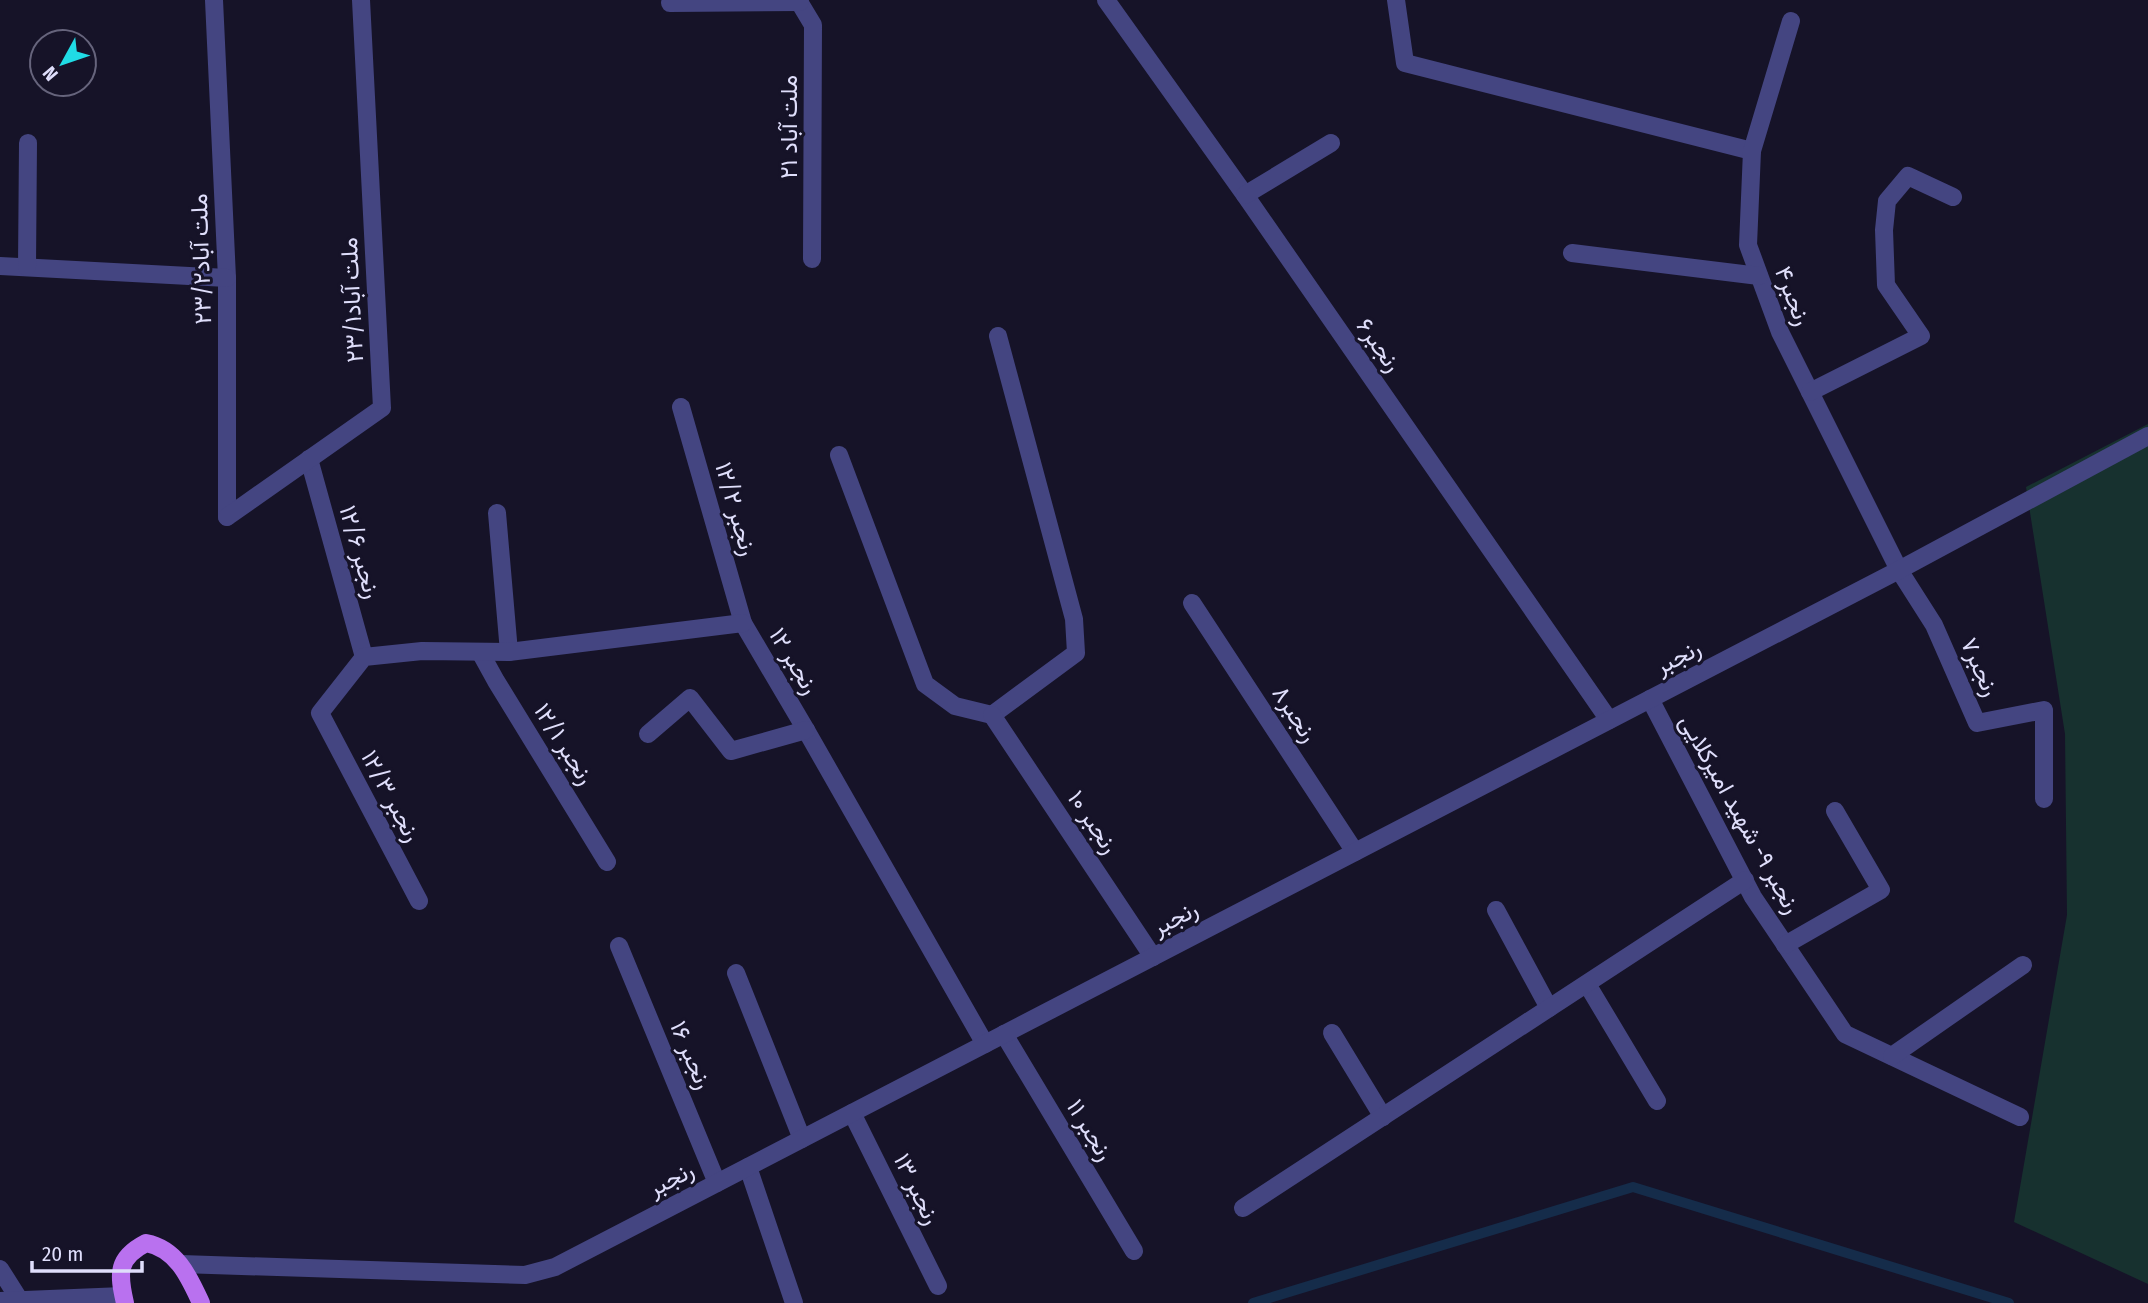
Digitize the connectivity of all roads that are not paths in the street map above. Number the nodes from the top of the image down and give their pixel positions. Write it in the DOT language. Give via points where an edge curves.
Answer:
graph roads {
  1 [pos="214,0"];
  2 [pos="361,0"];
  3 [pos="1106,0"];
  4 [pos="1396,0"];
  5 [pos="799,1"];
  6 [pos="670,3"];
  7 [pos="1791,21"];
  8 [pos="28,143"];
  9 [pos="1331,143"];
  10 [pos="1752,151"];
  11 [pos="1245,195"];
  12 [pos="1954,197"];
  13 [pos="1572,253"];
  14 [pos="813,259"];
  15 [pos="0,266"];
  16 [pos="27,267"];
  17 [pos="1759,276"];
  18 [pos="227,278"];
  19 [pos="998,336"];
  20 [pos="1810,392"];
  21 [pos="681,407"];
  22 [pos="2148,436"];
  23 [pos="839,455"];
  24 [pos="309,459"];
  25 [pos="497,513"];
  26 [pos="227,517"];
  27 [pos="1899,570"];
  28 [pos="1192,603"];
  29 [pos="743,623"];
  30 [pos="480,652"];
  31 [pos="509,652"];
  32 [pos="365,657"];
  33 [pos="1650,699"];
  34 [pos="992,715"];
  35 [pos="1609,720"];
  36 [pos="806,730"];
  37 [pos="648,734"];
  38 [pos="2043,799"];
  39 [pos="1835,811"];
  40 [pos="1355,852"];
  41 [pos="607,862"];
  42 [pos="1745,880"];
  43 [pos="419,901"];
  44 [pos="1496,910"];
  45 [pos="1786,945"];
  46 [pos="619,946"];
  47 [pos="1153,957"];
  48 [pos="2023,965"];
  49 [pos="736,973"];
  50 [pos="1587,984"];
  51 [pos="1549,1008"];
  52 [pos="1332,1033"];
  53 [pos="1004,1034"];
  54 [pos="985,1044"];
  55 [pos="1892,1056"];
  56 [pos="1657,1101"];
  57 [pos="852,1113"];
  58 [pos="2020,1116"];
  59 [pos="1382,1117"];
  60 [pos="802,1139"];
  61 [pos="748,1167"];
  62 [pos="717,1183"];
  63 [pos="1243,1208"];
  64 [pos="1134,1251"];
  65 [pos="181,1264"];
  66 [pos="0,1269"];
  67 [pos="938,1286"];
  68 [pos="19,1299"];
  69 [pos="124,1299"];
  70 [pos="0,1301"];
  71 [pos="201,1303"];
  72 [pos="794,1303"];
  1 -- 18 [label="street, ملت آباد۲۳/۲"];
  2 -- 24 [label="street, ملت آباد۲۳/۱" via="382,408"];
  3 -- 11 [label="street, رنجبر۶"];
  4 -- 10 [label="street" via="1405,63"];
  5 -- 6 [label="street"];
  5 -- 14 [label="street, ملت آباد ۲۱" via="813,25"];
  7 -- 10 [label="street, رنجبر۴"];
  8 -- 16 [label="street"];
  9 -- 11 [label="street"];
  10 -- 17 [label="street, رنجبر۴" via="1748,245"];
  11 -- 35 [label="street, رنجبر۶"];
  12 -- 20 [label="street" via="1908,176 1887,201 1886,285 1920,335"];
  13 -- 17 [label="street"];
  15 -- 16 [label="street"];
  16 -- 18 [label="street"];
  17 -- 20 [label="street, رنجبر۴"];
  18 -- 26 [label="street, ملت آباد۲۳/۲"];
  19 -- 34 [label="street" via="1074,619 1076,653"];
  20 -- 27 [label="street, رنجبر۴"];
  21 -- 29 [label="street, رنجبر ۱۲/۲"];
  22 -- 27 [label="street, رنجبر"];
  23 -- 34 [label="street" via="925,684 955,706"];
  24 -- 26 [label="street, ملت آباد۲۳/۱"];
  24 -- 32 [label="street, رنجبر ۱۲/۶"];
  25 -- 31 [label="street"];
  27 -- 33 [label="street, رنجبر"];
  27 -- 38 [label="street, رنجبر۷" via="1934,625 1978,723 2044,710"];
  28 -- 40 [label="street, رنجبر۸"];
  29 -- 31 [label="street, رنجبر ۱۲"];
  29 -- 36 [label="street, رنجبر ۱۲"];
  30 -- 31 [label="street, رنجبر ۱۲"];
  30 -- 32 [label="street, رنجبر ۱۲" via="422,650"];
  30 -- 41 [label="street, رنجبر ۱۲/۱"];
  32 -- 43 [label="street, رنجبر ۱۲/۳" via="320,713"];
  33 -- 35 [label="street, رنجبر"];
  33 -- 42 [label="street, رنجبر ۹- شهید امیرکلایی"];
  34 -- 47 [label="street, رنجبر ۱۰"];
  35 -- 40 [label="street, رنجبر"];
  36 -- 37 [label="street" via="731,751 690,698"];
  36 -- 54 [label="street, رنجبر ۱۲"];
  39 -- 45 [label="street" via="1881,890"];
  40 -- 47 [label="street, رنجبر"];
  42 -- 45 [label="street, رنجبر ۹- شهید امیرکلایی"];
  42 -- 50 [label="street"];
  44 -- 51 [label="street"];
  45 -- 55 [label="street, رنجبر ۹- شهید امیرکلایی" via="1845,1034"];
  46 -- 62 [label="street, رنجبر ۱۶"];
  47 -- 53 [label="street, رنجبر"];
  48 -- 55 [label="street"];
  49 -- 60 [label="street"];
  50 -- 51 [label="street"];
  50 -- 56 [label="street"];
  51 -- 59 [label="street"];
  52 -- 59 [label="street"];
  53 -- 54 [label="street, رنجبر"];
  53 -- 64 [label="street, رنجبر ۱۱"];
  54 -- 57 [label="street, رنجبر"];
  55 -- 58 [label="street, رنجبر ۹- شهید امیرکلایی"];
  57 -- 60 [label="street, رنجبر"];
  57 -- 67 [label="street, رنجبر ۱۳"];
  59 -- 63 [label="street"];
  60 -- 61 [label="street, رنجبر"];
  61 -- 62 [label="street, رنجبر"];
  61 -- 72 [label="street"];
  62 -- 65 [label="street, رنجبر" via="555,1267 524,1275"];
  65 -- 69 [label="main road" via="157,1245 139,1247 121,1267"];
  65 -- 71 [label="main road"];
  66 -- 68 [label="street"];
  68 -- 69 [label="street"];
  68 -- 70 [label="street"];
}
